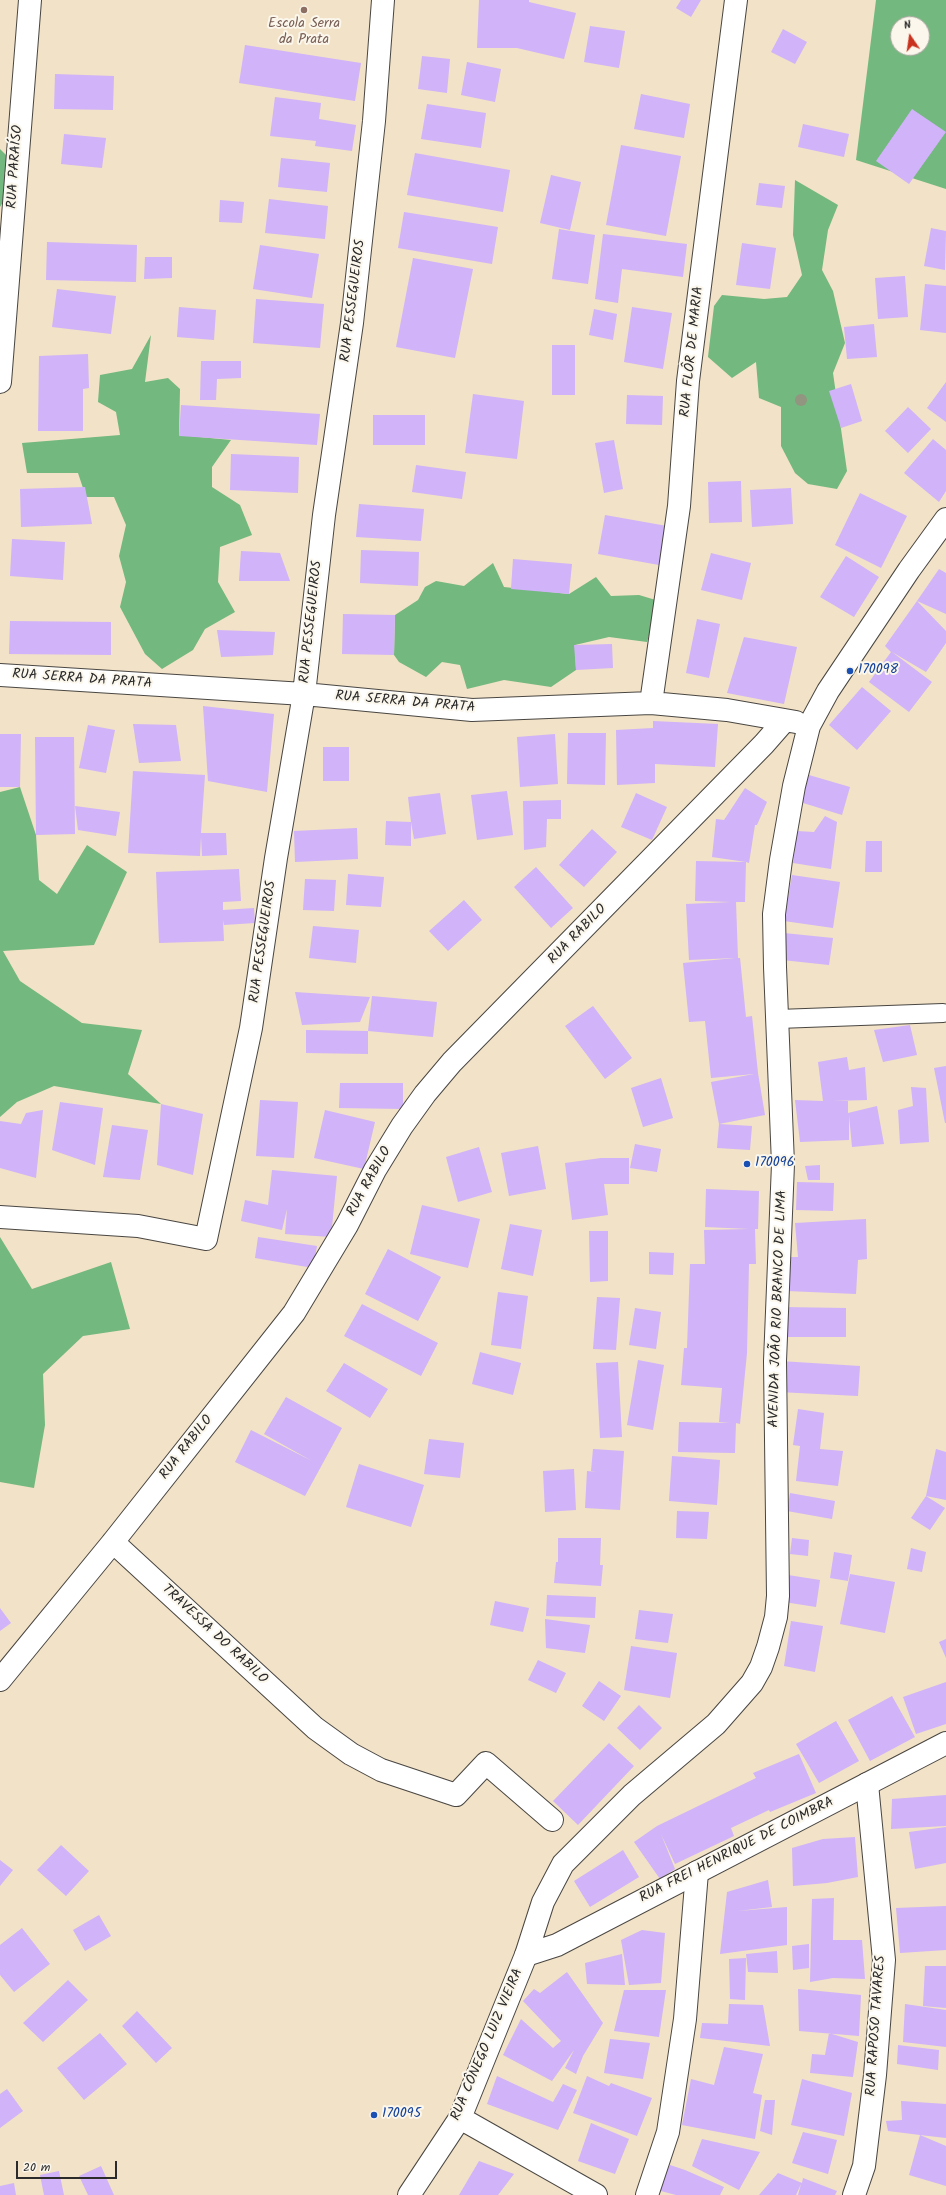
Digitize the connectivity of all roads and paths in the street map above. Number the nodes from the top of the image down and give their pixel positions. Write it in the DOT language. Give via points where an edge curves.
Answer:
graph roads {
  1 [pos="30,0"];
  2 [pos="383,0"];
  3 [pos="736,0"];
  4 [pos="0,382"];
  5 [pos="946,519"];
  6 [pos="0,675"];
  7 [pos="304,694"];
  8 [pos="651,703"];
  9 [pos="785,720"];
  10 [pos="809,726"];
  11 [pos="943,1013"];
  12 [pos="778,1019"];
  13 [pos="0,1217"];
  14 [pos="113,1542"];
  15 [pos="0,1680"];
  16 [pos="946,1743"];
  17 [pos="868,1784"];
  18 [pos="552,1820"];
  19 [pos="697,1872"];
  20 [pos="526,1955"];
  21 [pos="460,2118"];
  22 [pos="410,2195"];
  23 [pos="596,2195"];
  24 [pos="647,2195"];
  25 [pos="854,2195"];
  1 -- 4 [label="street, RUA PARAÍSO"];
  2 -- 7 [label="street, RUA PESSEGUEIROS" via="374,121 352,323 324,515"];
  3 -- 8 [label="street, RUA FLÔR DE MARIA" via="688,380 679,506"];
  5 -- 10 [label="street, AVENIDA JOÃO RIO BRANCO DE LIMA" via="828,691"];
  6 -- 7 [label="street, RUA SERRA DA PRATA"];
  7 -- 8 [label="street, RUA SERRA DA PRATA" via="472,710"];
  7 -- 13 [label="street, RUA PESSEGUEIROS" via="251,1028 206,1239 138,1226"];
  8 -- 9 [label="street, RUA SERRA DA PRATA" via="727,710"];
  9 -- 10 [label="street, RUA SERRA DA PRATA"];
  9 -- 14 [label="street, RUA RABILO" via="452,1062 425,1094 375,1170 347,1225 302,1302"];
  10 -- 12 [label="street, AVENIDA JOÃO RIO BRANCO DE LIMA" via="794,786 774,914"];
  11 -- 12 [label="lane"];
  12 -- 20 [label="street, AVENIDA JOÃO RIO BRANCO DE LIMA" via="783,1164 775,1361 778,1596 776,1617 768,1647 752,1683 716,1724 632,1796 563,1864 543,1902"];
  14 -- 15 [label="street, RUA RABILO"];
  14 -- 18 [label="street, TRAVESSA DO RABILO" via="315,1728 351,1754 381,1770 456,1795 486,1763"];
  16 -- 17 [label="street, RUA FREI HENRIQUE DE COIMBRA"];
  17 -- 19 [label="street, RUA FREI HENRIQUE DE COIMBRA"];
  17 -- 25 [label="street, RUA RAPOSO TAVARES" via="884,1960 875,2075 864,2166"];
  19 -- 20 [label="street, RUA FREI HENRIQUE DE COIMBRA" via="557,1945"];
  19 -- 24 [label="street" via="685,2019 668,2132"];
  20 -- 21 [label="street, RUA CÔNEGO LUIZ VIEIRA"];
  21 -- 22 [label="street, RUA CÔNEGO LUIZ VIEIRA"];
  21 -- 23 [label="street"];
}
